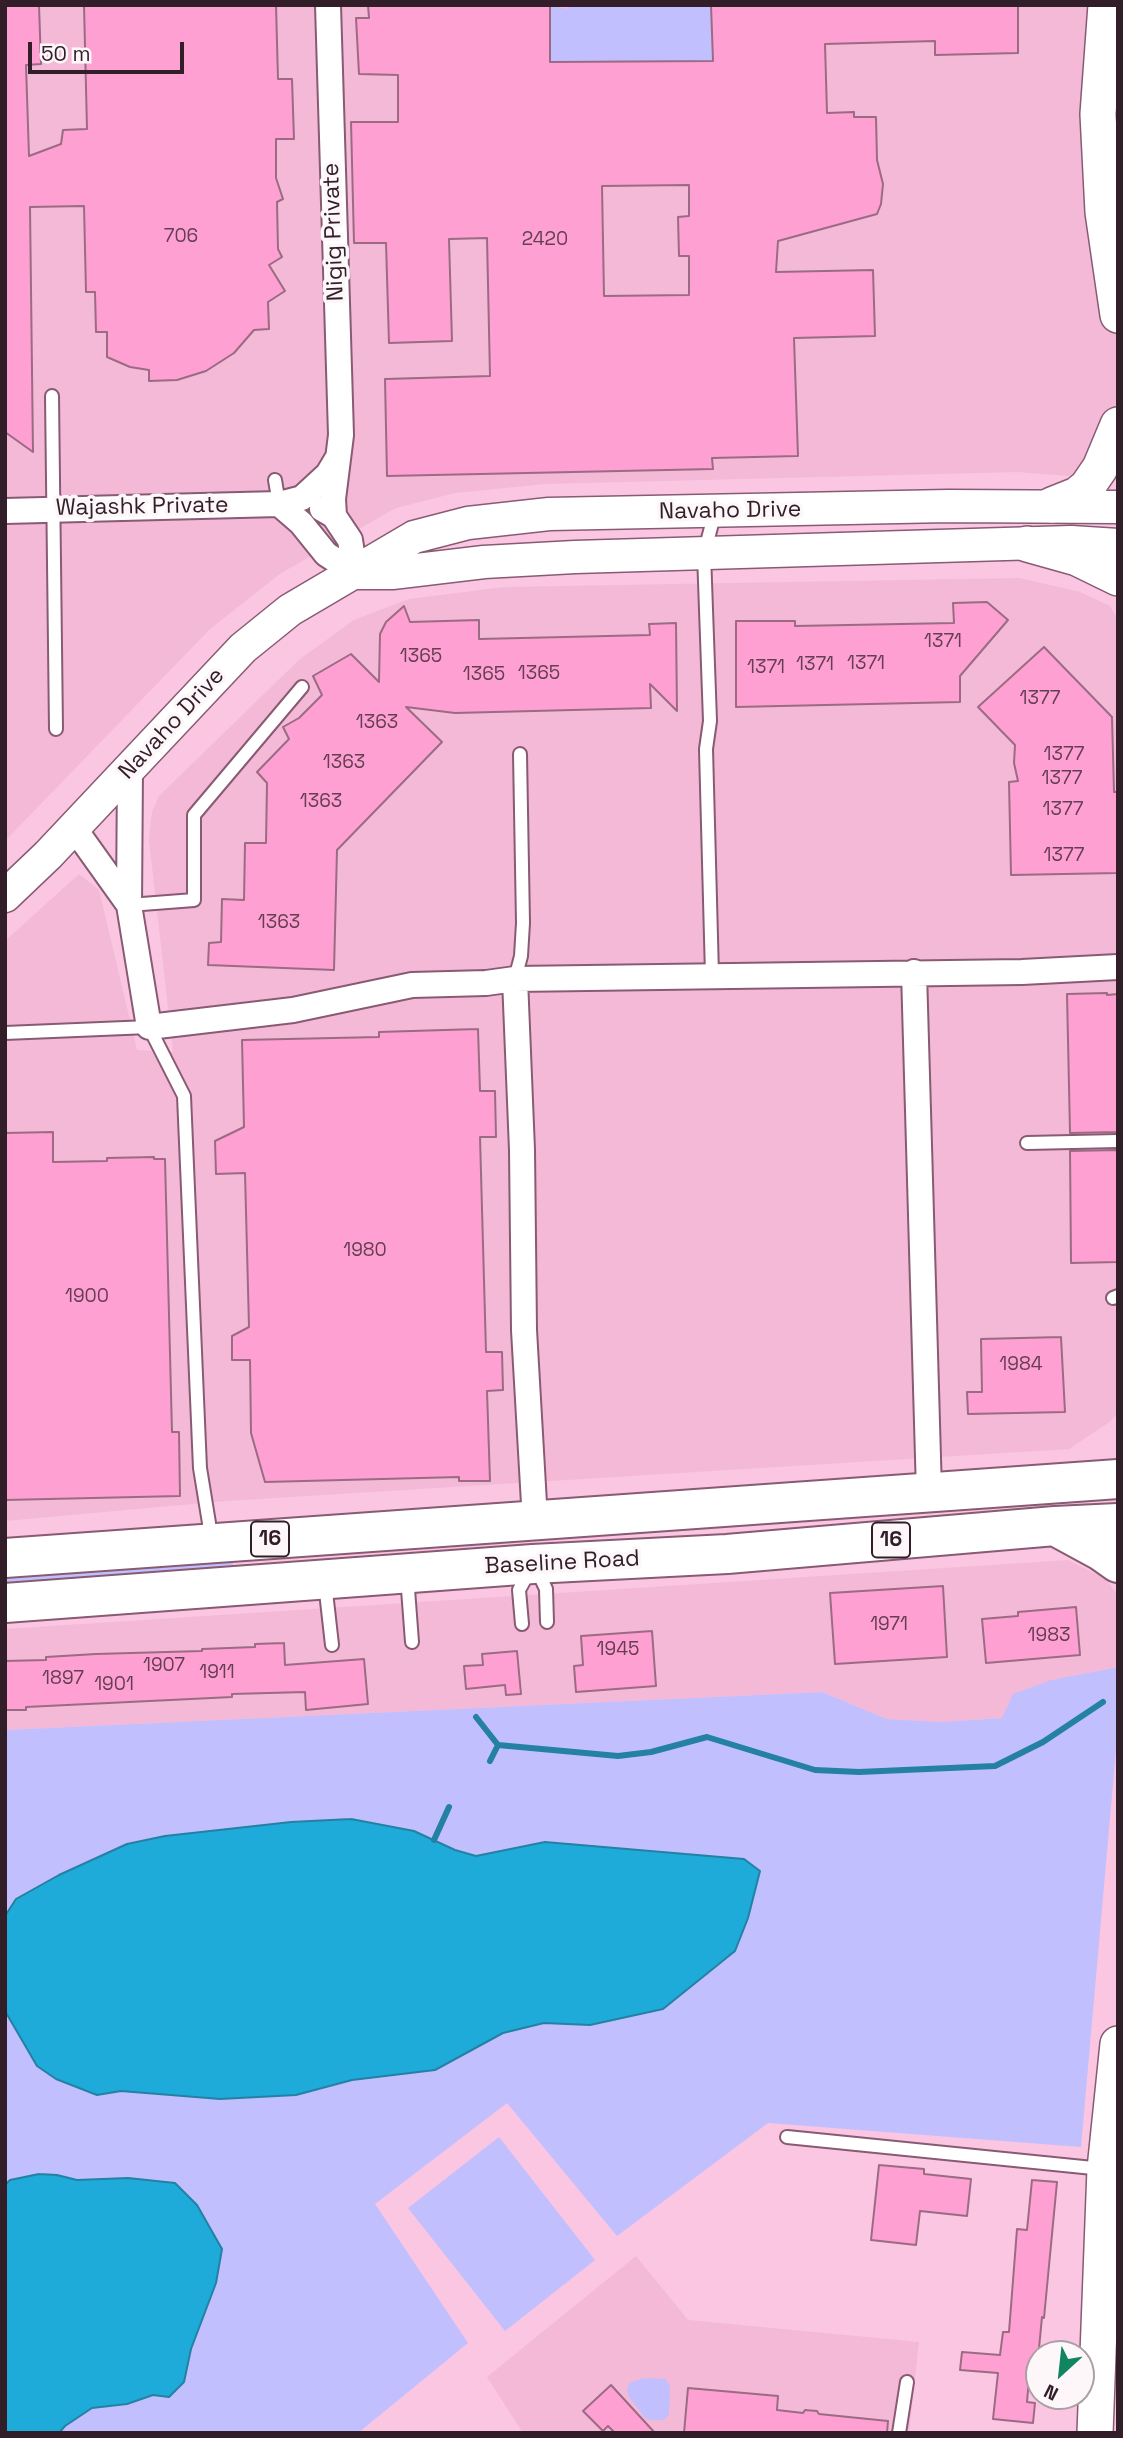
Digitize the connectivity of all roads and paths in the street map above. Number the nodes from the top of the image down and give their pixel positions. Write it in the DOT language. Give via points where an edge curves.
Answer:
graph roads {
  1 [pos="328,5"];
  2 [pos="1106,5"];
  3 [pos="1118,315"];
  4 [pos="52,396"];
  5 [pos="1118,425"];
  6 [pos="338,459"];
  7 [pos="285,494"];
  8 [pos="1052,505"];
  9 [pos="1118,507"];
  10 [pos="54,509"];
  11 [pos="5,511"];
  12 [pos="715,512"];
  13 [pos="334,516"];
  14 [pos="1027,544"];
  15 [pos="1118,545"];
  16 [pos="704,554"];
  17 [pos="355,573"];
  18 [pos="1118,578"];
  19 [pos="302,687"];
  20 [pos="56,729"];
  21 [pos="520,754"];
  22 [pos="130,769"];
  23 [pos="74,828"];
  24 [pos="5,896"];
  25 [pos="129,905"];
  26 [pos="1118,967"];
  27 [pos="915,972"];
  28 [pos="712,975"];
  29 [pos="515,979"];
  30 [pos="149,1027"];
  31 [pos="5,1033"];
  32 [pos="1118,1141"];
  33 [pos="1027,1143"];
  34 [pos="1118,1451"];
  35 [pos="1118,1479"];
  36 [pos="1044,1483"];
  37 [pos="929,1492"];
  38 [pos="535,1521"];
  39 [pos="1118,1523"];
  40 [pos="1055,1526"];
  41 [pos="209,1544"];
  42 [pos="5,1558"];
  43 [pos="1118,1563"];
  44 [pos="533,1564"];
  45 [pos="407,1573"];
  46 [pos="325,1580"];
  47 [pos="5,1603"];
  48 [pos="547,1622"];
  49 [pos="522,1624"];
  50 [pos="412,1642"];
  51 [pos="332,1645"];
  52 [pos="1118,2043"];
  53 [pos="787,2137"];
  54 [pos="1105,2169"];
  55 [pos="1112,2296"];
  56 [pos="907,2382"];
  57 [pos="1096,2418"];
  58 [pos="899,2433"];
  1 -- 6 [label="street, Nigig Private" via="341,435"];
  2 -- 3 [label="main road" via="1098,114 1103,212"];
  4 -- 10 [label="lane"];
  5 -- 8 [label="main road" via="1087,487"];
  6 -- 7 [label="street" via="328,474"];
  6 -- 13 [label="street, Nigig Private"];
  7 -- 10 [label="street, Wajashk Private"];
  7 -- 13 [label="street"];
  7 -- 17 [label="street" via="326,554"];
  8 -- 9 [label="street, Navaho Drive"];
  8 -- 12 [label="street, Navaho Drive"];
  10 -- 11 [label="street, Wajashk Private"];
  10 -- 20 [label="lane"];
  12 -- 16 [label="lane"];
  12 -- 17 [label="street, Navaho Drive" via="549,514 468,523 414,537"];
  13 -- 17 [label="street" via="350,540"];
  14 -- 15 [label="street, Navaho Drive"];
  14 -- 16 [label="street, Navaho Drive"];
  14 -- 18 [label="main road" via="1077,558"];
  16 -- 17 [label="street, Navaho Drive" via="484,562"];
  16 -- 28 [label="lane"];
  17 -- 22 [label="street, Navaho Drive" via="289,610 243,648"];
  19 -- 25 [label="lane" via="194,815 194,900"];
  21 -- 29 [label="lane" via="523,923"];
  22 -- 23 [label="street, Navaho Drive"];
  22 -- 25 [label="street"];
  23 -- 24 [label="street, Navaho Drive"];
  23 -- 25 [label="street"];
  25 -- 30 [label="street"];
  26 -- 27 [label="street"];
  27 -- 28 [label="street"];
  27 -- 37 [label="street"];
  28 -- 29 [label="street"];
  29 -- 30 [label="street" via="412,985 293,1010"];
  29 -- 38 [label="street" via="524,1329"];
  30 -- 31 [label="lane"];
  30 -- 41 [label="lane" via="184,1096 200,1468"];
  32 -- 33 [label="lane"];
  34 -- 36 [label="main road"];
  35 -- 36 [label="main road, Baseline Road / 16"];
  36 -- 37 [label="main road, Baseline Road / 16"];
  37 -- 38 [label="main road, Baseline Road / 16"];
  38 -- 41 [label="main road, Baseline Road / 16"];
  38 -- 44 [label="main road"];
  39 -- 40 [label="main road, Baseline Road / 16"];
  40 -- 43 [label="main road"];
  40 -- 44 [label="main road, Baseline Road / 16" via="727,1554"];
  41 -- 42 [label="main road, Baseline Road / 16"];
  44 -- 45 [label="main road, Baseline Road / 16"];
  44 -- 48 [label="lane" via="546,1590"];
  44 -- 49 [label="lane" via="519,1590"];
  45 -- 46 [label="main road, Baseline Road / 16"];
  45 -- 50 [label="lane"];
  46 -- 47 [label="main road, Baseline Road / 16"];
  46 -- 51 [label="lane"];
  52 -- 54 [label="main road"];
  53 -- 54 [label="lane"];
  54 -- 55 [label="main road"];
  55 -- 57 [label="main road"];
  56 -- 58 [label="lane"];
}
